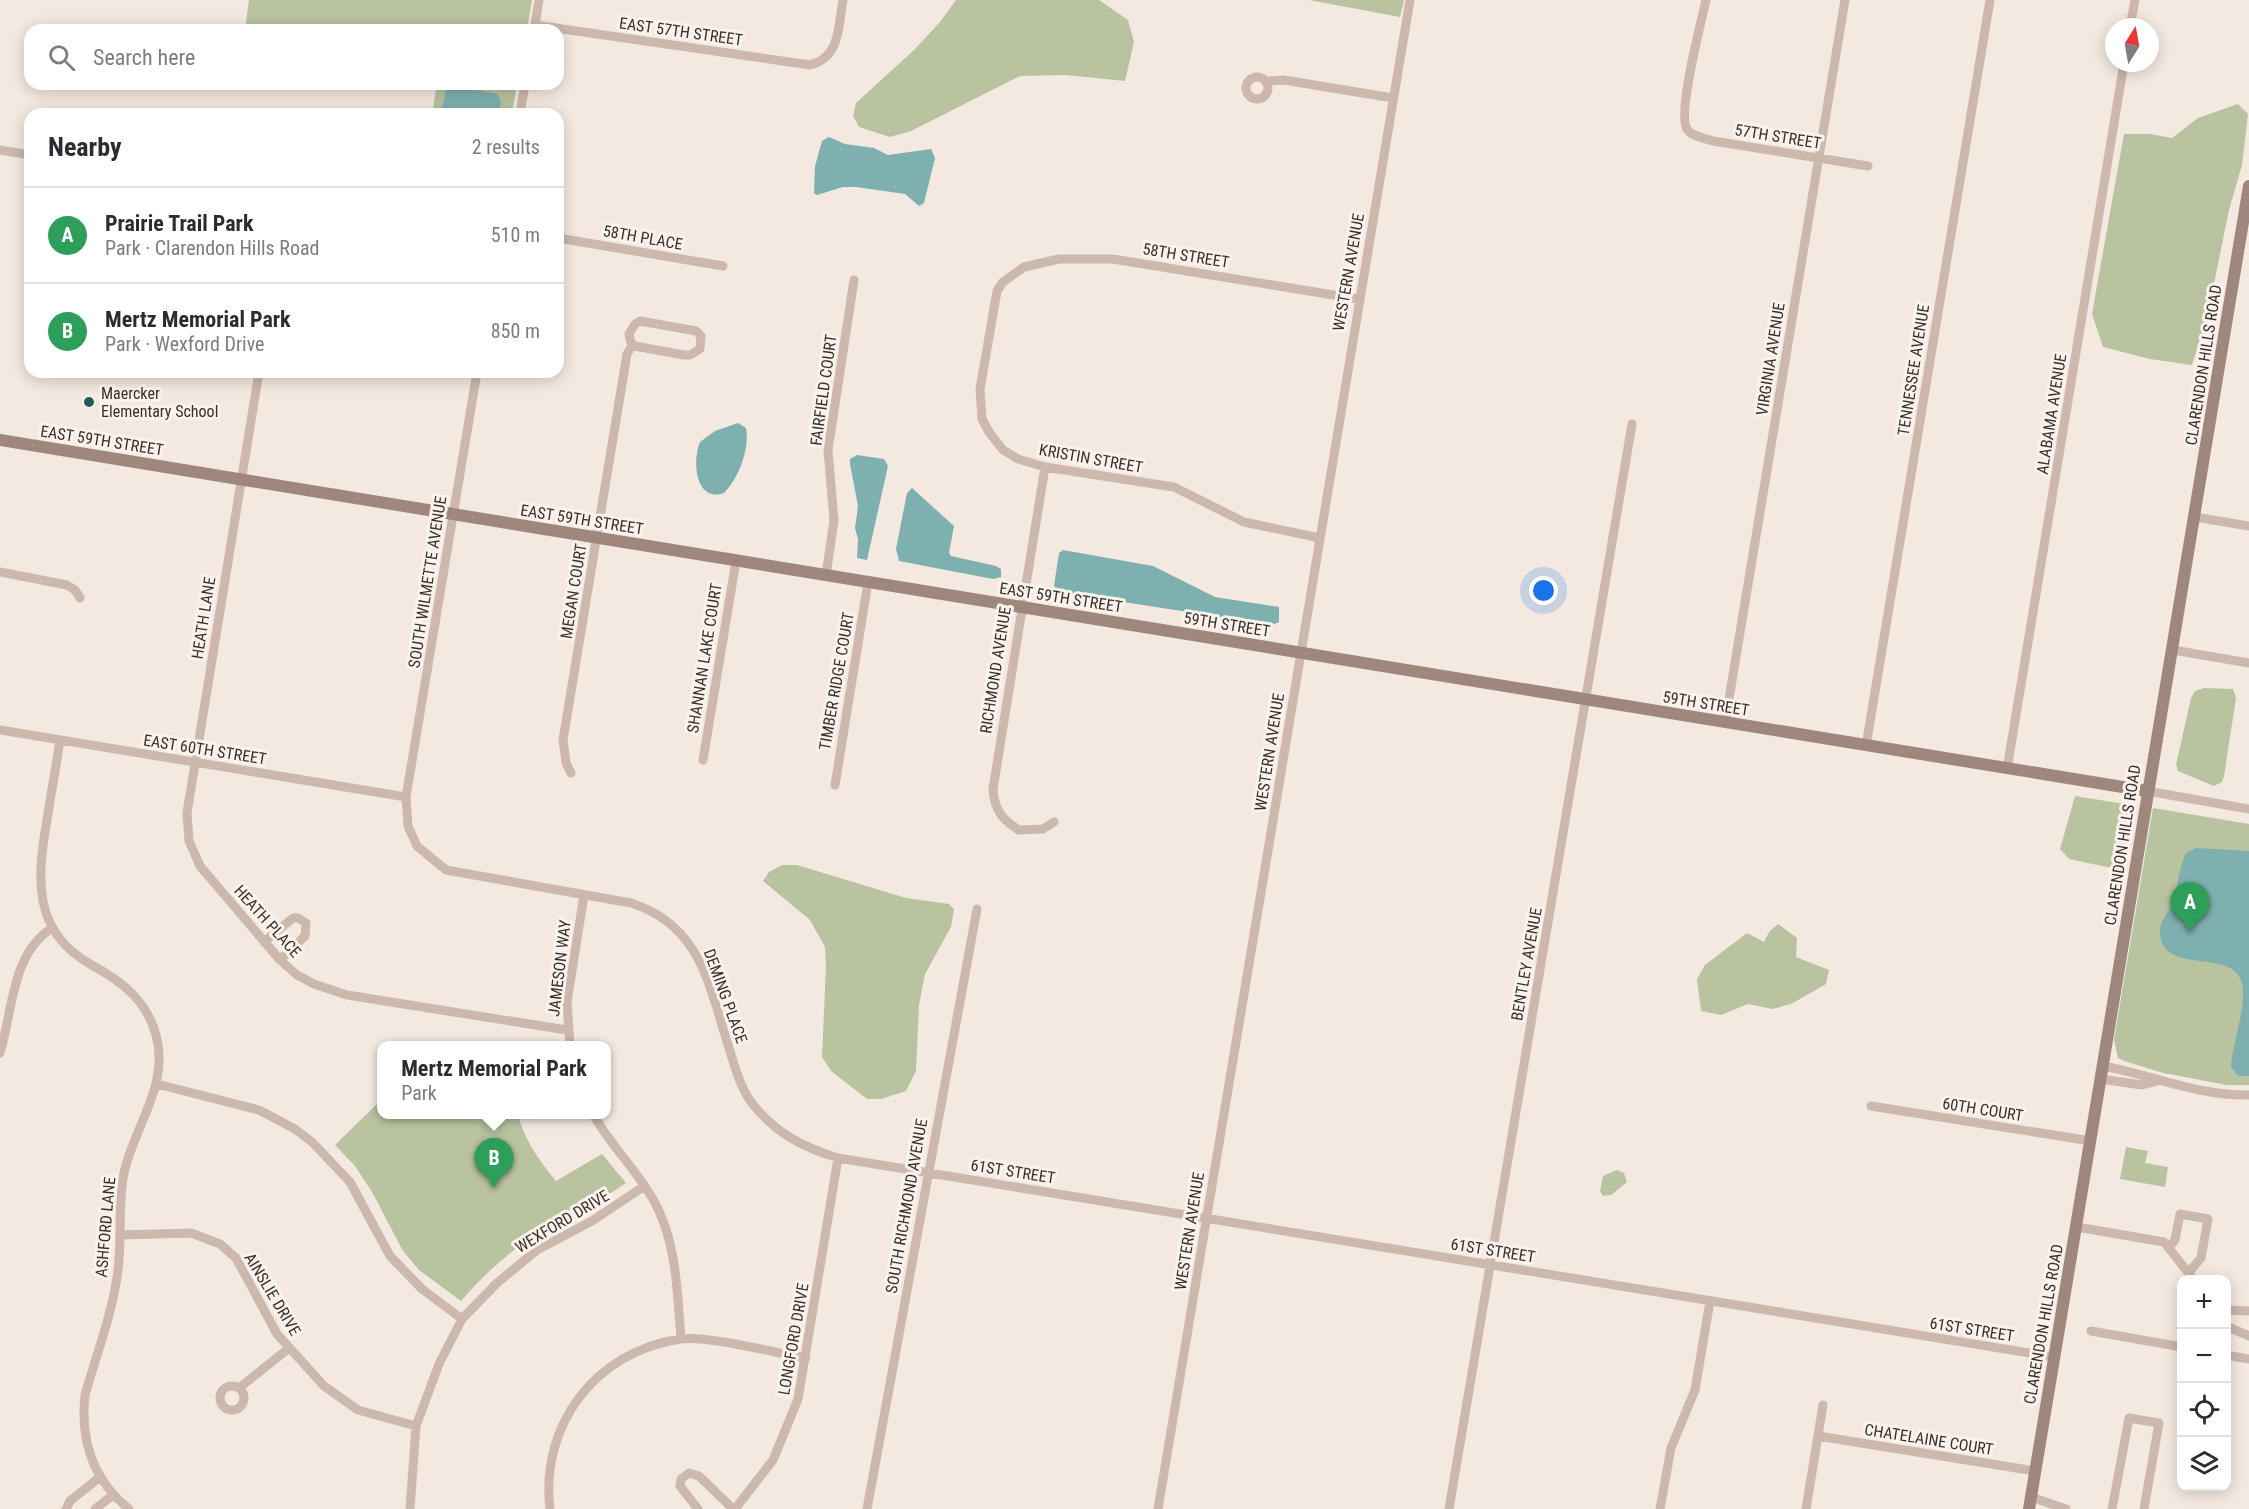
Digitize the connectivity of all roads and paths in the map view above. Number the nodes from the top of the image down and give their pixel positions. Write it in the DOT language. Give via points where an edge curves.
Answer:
graph roads {
  1 [pos="539,0"];
  2 [pos="843,0"];
  3 [pos="1410,0"];
  4 [pos="1706,0"];
  5 [pos="1845,0"];
  6 [pos="1990,0"];
  7 [pos="2135,0"];
  8 [pos="2132,18"];
  9 [pos="535,24"];
  10 [pos="564,31"];
  11 [pos="2123,72"];
  12 [pos="1267,81"];
  13 [pos="524,90"];
  14 [pos="1393,98"];
  15 [pos="521,108"];
  16 [pos="0,150"];
  17 [pos="24,154"];
  18 [pos="1818,158"];
  19 [pos="1868,166"];
  20 [pos="2249,186"];
  21 [pos="2246,228"];
  22 [pos="564,239"];
  23 [pos="723,266"];
  24 [pos="1011,274"];
  25 [pos="854,280"];
  26 [pos="1358,299"];
  27 [pos="633,344"];
  28 [pos="258,378"];
  29 [pos="476,378"];
  30 [pos="1632,424"];
  31 [pos="0,440"];
  32 [pos="1045,467"];
  33 [pos="241,479"];
  34 [pos="453,514"];
  35 [pos="2195,517"];
  36 [pos="2249,526"];
  37 [pos="597,538"];
  38 [pos="1320,538"];
  39 [pos="736,561"];
  40 [pos="0,572"];
  41 [pos="826,575"];
  42 [pos="868,582"];
  43 [pos="80,598"];
  44 [pos="1020,607"];
  45 [pos="1158,630"];
  46 [pos="2173,650"];
  47 [pos="1301,653"];
  48 [pos="2249,663"];
  49 [pos="1587,701"];
  50 [pos="1725,723"];
  51 [pos="0,730"];
  52 [pos="60,740"];
  53 [pos="1866,746"];
  54 [pos="703,760"];
  55 [pos="194,762"];
  56 [pos="2007,769"];
  57 [pos="571,773"];
  58 [pos="835,784"];
  59 [pos="2147,791"];
  60 [pos="406,797"];
  61 [pos="2249,809"];
  62 [pos="1054,822"];
  63 [pos="584,895"];
  64 [pos="976,909"];
  65 [pos="52,927"];
  66 [pos="264,942"];
  67 [pos="280,960"];
  68 [pos="567,1030"];
  69 [pos="569,1041"];
  70 [pos="0,1053"];
  71 [pos="2103,1066"];
  72 [pos="2101,1079"];
  73 [pos="2157,1082"];
  74 [pos="157,1084"];
  75 [pos="2249,1095"];
  76 [pos="1871,1106"];
  77 [pos="596,1119"];
  78 [pos="2091,1141"];
  79 [pos="838,1158"];
  80 [pos="926,1172"];
  81 [pos="643,1187"];
  82 [pos="1207,1218"];
  83 [pos="2076,1227"];
  84 [pos="120,1235"];
  85 [pos="2170,1246"];
  86 [pos="1490,1265"];
  87 [pos="2191,1275"];
  88 [pos="2192,1275"];
  89 [pos="1710,1301"];
  90 [pos="2231,1310"];
  91 [pos="2249,1311"];
  92 [pos="462,1319"];
  93 [pos="2231,1328"];
  94 [pos="2091,1331"];
  95 [pos="2249,1336"];
  96 [pos="681,1339"];
  97 [pos="2177,1346"];
  98 [pos="288,1349"];
  99 [pos="2231,1356"];
  100 [pos="2054,1357"];
  101 [pos="806,1358"];
  102 [pos="2249,1359"];
  103 [pos="239,1388"];
  104 [pos="1823,1405"];
  105 [pos="416,1426"];
  106 [pos="1818,1436"];
  107 [pos="2035,1471"];
  108 [pos="100,1477"];
  109 [pos="113,1495"];
  110 [pos="2030,1503"];
  111 [pos="66,1509"];
  112 [pos="95,1509"];
  113 [pos="129,1509"];
  114 [pos="410,1509"];
  115 [pos="550,1509"];
  116 [pos="698,1509"];
  117 [pos="734,1509"];
  118 [pos="867,1509"];
  119 [pos="1158,1509"];
  120 [pos="1449,1509"];
  121 [pos="1660,1509"];
  122 [pos="1806,1509"];
  123 [pos="2066,1509"];
  124 [pos="2112,1509"];
  125 [pos="2144,1509"];
  1 -- 9 [label="street"];
  2 -- 10 [label="street, EAST 57TH STREET" via="834,48 823,61 806,64 650,39"];
  3 -- 14 [label="street, WESTERN AVENUE"];
  4 -- 18 [label="street, 57TH STREET" via="1684,108 1686,127 1698,137 1713,141"];
  5 -- 18 [label="street, VIRGINIA AVENUE"];
  6 -- 53 [label="street, TENNESSEE AVENUE"];
  7 -- 8 [label="street"];
  11 -- 56 [label="street, ALABAMA AVENUE"];
  12 -- 14 [label="street" via="1284,80"];
  13 -- 15 [label="street"];
  14 -- 26 [label="street, WESTERN AVENUE"];
  16 -- 17 [label="street"];
  18 -- 19 [label="street, 57TH STREET"];
  18 -- 50 [label="street, VIRGINIA AVENUE"];
  20 -- 21 [label="street, CLARENDON HILLS ROAD"];
  21 -- 35 [label="street, CLARENDON HILLS ROAD"];
  22 -- 23 [label="street, 58TH PLACE"];
  24 -- 26 [label="street, 58TH STREET" via="1059,259 1096,257"];
  24 -- 32 [label="street, KRISTIN STREET" via="998,291 980,389 982,419 1003,450"];
  25 -- 41 [label="street, FAIRFIELD COURT" via="828,450 834,520"];
  26 -- 38 [label="street, WESTERN AVENUE"];
  27 -- 27 [label="street, MEGAN COURT" via="690,355 700,349 702,342 689,328 640,321 629,334"];
  27 -- 37 [label="street, MEGAN COURT" via="627,354"];
  28 -- 33 [label="street, HEATH LANE"];
  29 -- 34 [label="street, SOUTH WILMETTE AVENUE"];
  30 -- 49 [label="street, BENTLEY AVENUE"];
  31 -- 33 [label="street, EAST 59TH STREET"];
  32 -- 38 [label="street, KRISTIN STREET" via="1174,487 1244,522"];
  32 -- 44 [label="street, RICHMOND AVENUE"];
  33 -- 34 [label="street, EAST 59TH STREET"];
  33 -- 55 [label="street, HEATH LANE"];
  34 -- 37 [label="street, EAST 59TH STREET"];
  34 -- 60 [label="street, SOUTH WILMETTE AVENUE"];
  35 -- 36 [label="street"];
  35 -- 46 [label="street, CLARENDON HILLS ROAD"];
  37 -- 39 [label="street, EAST 59TH STREET"];
  37 -- 57 [label="street, MEGAN COURT" via="563,740"];
  38 -- 47 [label="street, WESTERN AVENUE"];
  39 -- 41 [label="street, EAST 59TH STREET"];
  39 -- 54 [label="street, SHANNAN LAKE COURT"];
  40 -- 43 [label="street" via="67,585"];
  41 -- 42 [label="street, EAST 59TH STREET"];
  42 -- 44 [label="street, EAST 59TH STREET"];
  42 -- 58 [label="street, TIMBER RIDGE COURT"];
  44 -- 45 [label="street, EAST 59TH STREET"];
  44 -- 62 [label="street, RICHMOND AVENUE" via="996,762 994,802 999,814 1018,830 1043,829"];
  45 -- 47 [label="street, 59TH STREET"];
  46 -- 48 [label="street"];
  46 -- 59 [label="street, CLARENDON HILLS ROAD"];
  47 -- 49 [label="street, 59TH STREET"];
  47 -- 82 [label="street, WESTERN AVENUE"];
  49 -- 50 [label="street, 59TH STREET"];
  49 -- 86 [label="street, BENTLEY AVENUE"];
  50 -- 53 [label="street, 59TH STREET"];
  51 -- 52 [label="street, EAST 60TH STREET"];
  52 -- 55 [label="street, EAST 60TH STREET"];
  52 -- 65 [label="street, ASHFORD LANE" via="39,872 41,897"];
  53 -- 56 [label="street, 59TH STREET"];
  55 -- 60 [label="street, EAST 60TH STREET"];
  55 -- 66 [label="street, HEATH PLACE" via="187,813 192,848 200,866"];
  56 -- 59 [label="street, 59TH STREET"];
  59 -- 61 [label="street, 59TH STREET"];
  59 -- 71 [label="street, CLARENDON HILLS ROAD"];
  60 -- 63 [label="street, DEMING PLACE" via="408,826 417,846 446,870"];
  63 -- 68 [label="street, JAMESON WAY" via="568,995"];
  63 -- 79 [label="street, DEMING PLACE" via="644,907 676,927 691,943 701,965 734,1065 750,1100 788,1137 811,1150"];
  64 -- 80 [label="street, SOUTH RICHMOND AVENUE"];
  65 -- 70 [label="street" via="36,942 20,971"];
  65 -- 74 [label="street, ASHFORD LANE" via="80,957 114,977 142,1004 158,1044"];
  66 -- 67 [label="street, HEATH PLACE"];
  66 -- 67 [label="street" via="293,918 306,923 305,936"];
  67 -- 68 [label="street, HEATH PLACE" via="297,975 336,992"];
  68 -- 69 [label="street, JAMESON WAY"];
  71 -- 72 [label="street, CLARENDON HILLS ROAD"];
  71 -- 73 [label="street" via="2138,1072"];
  72 -- 73 [label="street" via="2142,1085"];
  72 -- 78 [label="street, CLARENDON HILLS ROAD"];
  73 -- 75 [label="street"];
  74 -- 84 [label="street, ASHFORD LANE" via="126,1163"];
  74 -- 92 [label="street" via="259,1110 312,1142 350,1182 390,1256 422,1289"];
  76 -- 78 [label="street, 60TH COURT"];
  77 -- 81 [label="street"];
  78 -- 83 [label="street, CLARENDON HILLS ROAD"];
  79 -- 80 [label="street, DEMING PLACE"];
  79 -- 101 [label="street, LONGFORD DRIVE"];
  80 -- 82 [label="street, 61ST STREET"];
  80 -- 118 [label="street, SOUTH RICHMOND AVENUE"];
  81 -- 92 [label="street, WEXFORD DRIVE" via="592,1221 537,1250"];
  81 -- 96 [label="street" via="660,1214 672,1247"];
  82 -- 86 [label="street, 61ST STREET"];
  82 -- 119 [label="street, WESTERN AVENUE"];
  83 -- 85 [label="street" via="2158,1240"];
  83 -- 100 [label="street, CLARENDON HILLS ROAD"];
  84 -- 98 [label="street, AINSLIE DRIVE" via="190,1233 220,1244 236,1258"];
  84 -- 108 [label="street, ASHFORD LANE" via="113,1297 83,1412 87,1447"];
  85 -- 87 [label="street"];
  85 -- 88 [label="street" via="2180,1214 2208,1219 2201,1258"];
  86 -- 89 [label="street, 61ST STREET"];
  86 -- 120 [label="street, BENTLEY AVENUE"];
  89 -- 100 [label="street, 61ST STREET"];
  89 -- 121 [label="street" via="1695,1390 1671,1448"];
  90 -- 91 [label="street"];
  92 -- 105 [label="street, WEXFORD DRIVE" via="439,1364"];
  93 -- 95 [label="street"];
  94 -- 97 [label="street"];
  96 -- 101 [label="street"];
  96 -- 115 [label="street" via="609,1366 575,1402 551,1456"];
  98 -- 103 [label="street"];
  98 -- 105 [label="street, AINSLIE DRIVE" via="347,1403 373,1416"];
  99 -- 102 [label="street"];
  100 -- 107 [label="street, CLARENDON HILLS ROAD"];
  101 -- 117 [label="street, LONGFORD DRIVE" via="798,1399 780,1447"];
  104 -- 106 [label="street"];
  105 -- 114 [label="street, WEXFORD DRIVE"];
  106 -- 107 [label="street, CHATELAINE COURT"];
  106 -- 122 [label="street"];
  107 -- 110 [label="street, CLARENDON HILLS ROAD"];
  108 -- 109 [label="street, ASHFORD LANE"];
  108 -- 111 [label="street" via="70,1501"];
  109 -- 112 [label="street"];
  109 -- 113 [label="street, ASHFORD LANE"];
  110 -- 123 [label="street"];
  116 -- 117 [label="street" via="680,1486 681,1479 689,1473 699,1476"];
  124 -- 125 [label="street" via="2129,1418 2159,1423"];
}
